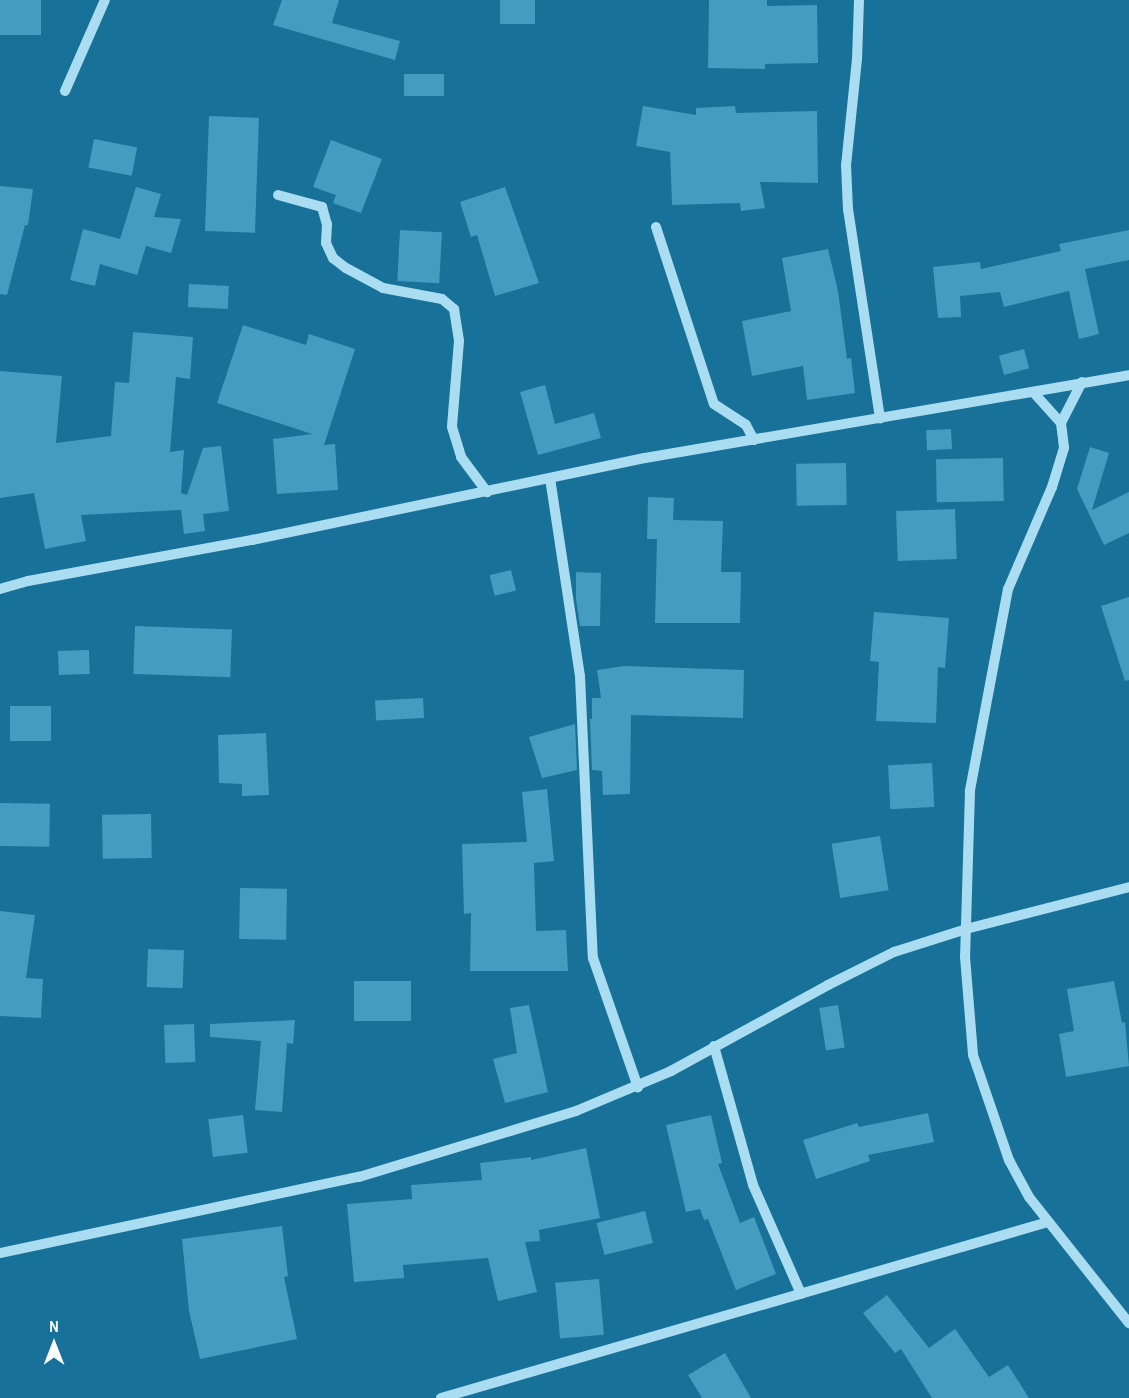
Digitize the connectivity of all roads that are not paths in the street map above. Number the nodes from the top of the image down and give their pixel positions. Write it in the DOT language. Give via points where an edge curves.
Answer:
graph roads {
  1 [pos="105,0"];
  2 [pos="859,0"];
  3 [pos="65,91"];
  4 [pos="278,195"];
  5 [pos="656,227"];
  6 [pos="1129,375"];
  7 [pos="1082,382"];
  8 [pos="1034,393"];
  9 [pos="880,419"];
  10 [pos="1061,423"];
  11 [pos="754,440"];
  12 [pos="550,478"];
  13 [pos="487,492"];
  14 [pos="0,589"];
  15 [pos="1129,887"];
  16 [pos="966,929"];
  17 [pos="714,1046"];
  18 [pos="638,1087"];
  19 [pos="1048,1222"];
  20 [pos="0,1253"];
  21 [pos="801,1294"];
  22 [pos="1129,1323"];
  23 [pos="441,1398"];
  1 -- 3 [label="street"];
  2 -- 9 [label="street" via="846,165"];
  4 -- 13 [label="street" via="322,207 327,224 326,243 333,258 346,268 383,288 442,299 454,309 459,341 452,427 461,457"];
  5 -- 11 [label="street" via="714,404 746,424"];
  6 -- 7 [label="street"];
  7 -- 8 [label="street"];
  7 -- 10 [label="street"];
  8 -- 9 [label="street"];
  8 -- 10 [label="street"];
  9 -- 11 [label="street"];
  10 -- 16 [label="street" via="1064,448 1052,487 1008,589 989,684 970,791"];
  11 -- 12 [label="street"];
  12 -- 13 [label="street"];
  12 -- 18 [label="street" via="580,676 593,958"];
  13 -- 14 [label="street"];
  15 -- 16 [label="street"];
  16 -- 17 [label="street" via="894,952"];
  16 -- 19 [label="street" via="973,1055 1009,1160"];
  17 -- 18 [label="street"];
  17 -- 21 [label="street" via="753,1185"];
  18 -- 20 [label="street" via="576,1111 359,1177"];
  19 -- 21 [label="street"];
  19 -- 22 [label="street"];
  21 -- 23 [label="street"];
}
